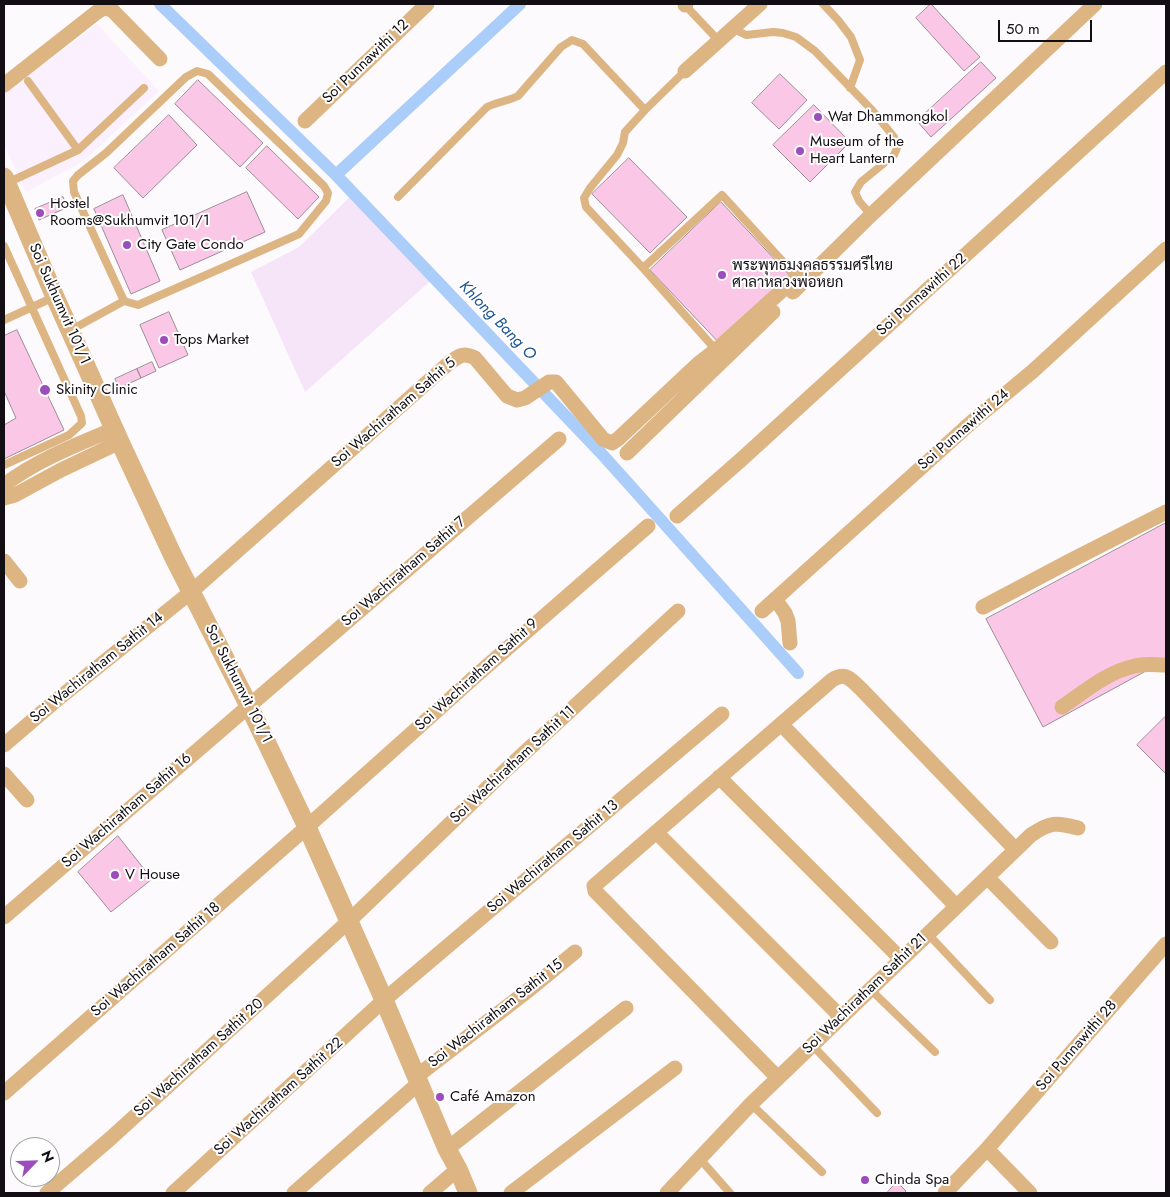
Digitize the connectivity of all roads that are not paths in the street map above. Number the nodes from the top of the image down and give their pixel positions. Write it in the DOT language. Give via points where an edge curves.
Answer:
graph roads {
  1 [pos="427,4"];
  2 [pos="685,4"];
  3 [pos="760,4"];
  4 [pos="823,4"];
  5 [pos="1095,4"];
  6 [pos="732,28"];
  7 [pos="719,41"];
  8 [pos="160,59"];
  9 [pos="685,71"];
  10 [pos="1166,72"];
  11 [pos="28,81"];
  12 [pos="4,85"];
  13 [pos="144,88"];
  14 [pos="850,88"];
  15 [pos="645,110"];
  16 [pos="305,121"];
  17 [pos="78,150"];
  18 [pos="6,190"];
  19 [pos="398,197"];
  20 [pos="871,215"];
  21 [pos="4,246"];
  22 [pos="1166,249"];
  23 [pos="644,268"];
  24 [pos="801,279"];
  25 [pos="55,297"];
  26 [pos="124,301"];
  27 [pos="31,307"];
  28 [pos="4,320"];
  29 [pos="70,330"];
  30 [pos="716,350"];
  31 [pos="117,435"];
  32 [pos="559,439"];
  33 [pos="627,453"];
  34 [pos="4,466"];
  35 [pos="4,485"];
  36 [pos="4,498"];
  37 [pos="1166,512"];
  38 [pos="677,516"];
  39 [pos="648,526"];
  40 [pos="4,561"];
  41 [pos="20,581"];
  42 [pos="191,592"];
  43 [pos="775,599"];
  44 [pos="983,607"];
  45 [pos="678,611"];
  46 [pos="762,611"];
  47 [pos="790,643"];
  48 [pos="1166,664"];
  49 [pos="249,706"];
  50 [pos="1062,707"];
  51 [pos="722,714"];
  52 [pos="781,724"];
  53 [pos="4,745"];
  54 [pos="4,774"];
  55 [pos="719,777"];
  56 [pos="27,800"];
  57 [pos="307,827"];
  58 [pos="1078,828"];
  59 [pos="656,832"];
  60 [pos="1015,849"];
  61 [pos="987,876"];
  62 [pos="956,906"];
  63 [pos="4,917"];
  64 [pos="349,921"];
  65 [pos="928,934"];
  66 [pos="1051,942"];
  67 [pos="1166,944"];
  68 [pos="575,952"];
  69 [pos="902,959"];
  70 [pos="870,989"];
  71 [pos="384,1000"];
  72 [pos="990,1000"];
  73 [pos="626,1008"];
  74 [pos="842,1017"];
  75 [pos="812,1045"];
  76 [pos="935,1052"];
  77 [pos="675,1068"];
  78 [pos="778,1078"];
  79 [pos="418,1080"];
  80 [pos="4,1094"];
  81 [pos="751,1104"];
  82 [pos="877,1112"];
  83 [pos="447,1149"];
  84 [pos="987,1149"];
  85 [pos="700,1159"];
  86 [pos="458,1169"];
  87 [pos="822,1172"];
  88 [pos="46,1193"];
  89 [pos="173,1193"];
  90 [pos="294,1193"];
  91 [pos="430,1193"];
  92 [pos="468,1193"];
  93 [pos="511,1193"];
  94 [pos="667,1193"];
  95 [pos="730,1193"];
  96 [pos="945,1193"];
  97 [pos="1030,1193"];
  1 -- 16 [label="street, Soi Punnawithi 12"];
  2 -- 7 [label="lane"];
  3 -- 6 [label="street"];
  4 -- 14 [label="lane" via="851,37 860,60"];
  5 -- 20 [label="street"];
  6 -- 7 [label="street"];
  6 -- 14 [label="lane" via="746,35 773,32 796,37 815,51"];
  7 -- 9 [label="street"];
  8 -- 12 [label="street" via="112,10 104,8"];
  9 -- 15 [label="lane"];
  10 -- 38 [label="street, Soi Punnawithi 22"];
  11 -- 17 [label="lane"];
  13 -- 17 [label="lane"];
  14 -- 20 [label="lane" via="894,137 897,148 894,155 861,182 855,192"];
  15 -- 19 [label="lane" via="583,44 572,40 561,47 518,96 488,107"];
  15 -- 23 [label="lane" via="625,132 617,155 584,198 586,207"];
  17 -- 18 [label="lane"];
  18 -- 25 [label="street, Soi Sukhumvit 101/1"];
  20 -- 24 [label="street"];
  21 -- 27 [label="lane"];
  22 -- 43 [label="street, Soi Punnawithi 24"];
  23 -- 24 [label="lane" via="722,195"];
  23 -- 30 [label="lane"];
  24 -- 30 [label="street, Soi Wachiratham Sathit 5"];
  24 -- 33 [label="street"];
  25 -- 27 [label="lane"];
  25 -- 29 [label="street, Soi Sukhumvit 101/1"];
  26 -- 26 [label="lane" via="74,192 73,181 186,77 197,71 208,74 324,186 328,193 326,201 299,234 138,305"];
  26 -- 29 [label="lane"];
  27 -- 28 [label="lane"];
  27 -- 34 [label="lane" via="82,423 69,435"];
  29 -- 31 [label="street, Soi Sukhumvit 101/1"];
  30 -- 42 [label="street, Soi Wachiratham Sathit 5" via="612,443 603,439 556,382 549,382 525,398 516,400 507,396 474,358 459,356"];
  31 -- 35 [label="street" via="56,454"];
  31 -- 36 [label="street" via="65,468"];
  31 -- 42 [label="street, Soi Sukhumvit 101/1"];
  32 -- 49 [label="street, Soi Wachiratham Sathit 7"];
  37 -- 44 [label="street"];
  39 -- 57 [label="street, Soi Wachiratham Sathit 9"];
  40 -- 41 [label="street"];
  42 -- 49 [label="street, Soi Sukhumvit 101/1"];
  42 -- 53 [label="street, Soi Wachiratham Sathit 14"];
  43 -- 46 [label="street, Soi Punnawithi 24"];
  43 -- 47 [label="street" via="788,621"];
  45 -- 64 [label="street, Soi Wachiratham Sathit 11"];
  48 -- 50 [label="street" via="1134,666 1115,673"];
  49 -- 57 [label="street, Soi Sukhumvit 101/1"];
  49 -- 63 [label="street, Soi Wachiratham Sathit 16"];
  51 -- 71 [label="street, Soi Wachiratham Sathit 13"];
  52 -- 55 [label="street"];
  52 -- 60 [label="street" via="838,675 844,675"];
  52 -- 62 [label="street"];
  54 -- 56 [label="street"];
  55 -- 59 [label="street"];
  55 -- 69 [label="street"];
  57 -- 64 [label="street, Soi Sukhumvit 101/1"];
  57 -- 80 [label="street, Soi Wachiratham Sathit 18"];
  58 -- 60 [label="street, Soi Wachiratham Sathit 21" via="1049,825 1030,835"];
  59 -- 74 [label="street"];
  59 -- 78 [label="street" via="594,886 595,891"];
  60 -- 61 [label="street, Soi Wachiratham Sathit 21"];
  61 -- 62 [label="street, Soi Wachiratham Sathit 21"];
  61 -- 66 [label="street"];
  62 -- 65 [label="street, Soi Wachiratham Sathit 21"];
  64 -- 71 [label="street, Soi Sukhumvit 101/1"];
  64 -- 88 [label="street, Soi Wachiratham Sathit 20" via="118,1132"];
  65 -- 69 [label="street, Soi Wachiratham Sathit 21"];
  65 -- 72 [label="lane"];
  67 -- 84 [label="street, Soi Punnawithi 28"];
  68 -- 79 [label="street, Soi Wachiratham Sathit 15"];
  69 -- 70 [label="street, Soi Wachiratham Sathit 21"];
  70 -- 74 [label="street, Soi Wachiratham Sathit 21"];
  70 -- 76 [label="lane"];
  71 -- 79 [label="street, Soi Sukhumvit 101/1"];
  71 -- 89 [label="street, Soi Wachiratham Sathit 22"];
  73 -- 83 [label="street"];
  74 -- 75 [label="street, Soi Wachiratham Sathit 21"];
  75 -- 78 [label="street, Soi Wachiratham Sathit 21"];
  75 -- 82 [label="lane"];
  77 -- 93 [label="street"];
  78 -- 81 [label="street, Soi Wachiratham Sathit 21"];
  79 -- 83 [label="street, Soi Sukhumvit 101/1"];
  79 -- 90 [label="street, Soi Wachiratham Sathit 15"];
  81 -- 85 [label="street, Soi Wachiratham Sathit 21"];
  81 -- 87 [label="lane"];
  83 -- 86 [label="street, Soi Sukhumvit 101/1"];
  84 -- 96 [label="street, Soi Punnawithi 28"];
  84 -- 97 [label="street"];
  85 -- 94 [label="street, Soi Wachiratham Sathit 21"];
  85 -- 95 [label="lane"];
  86 -- 91 [label="street"];
  86 -- 92 [label="street, Soi Sukhumvit 101/1"];
}
